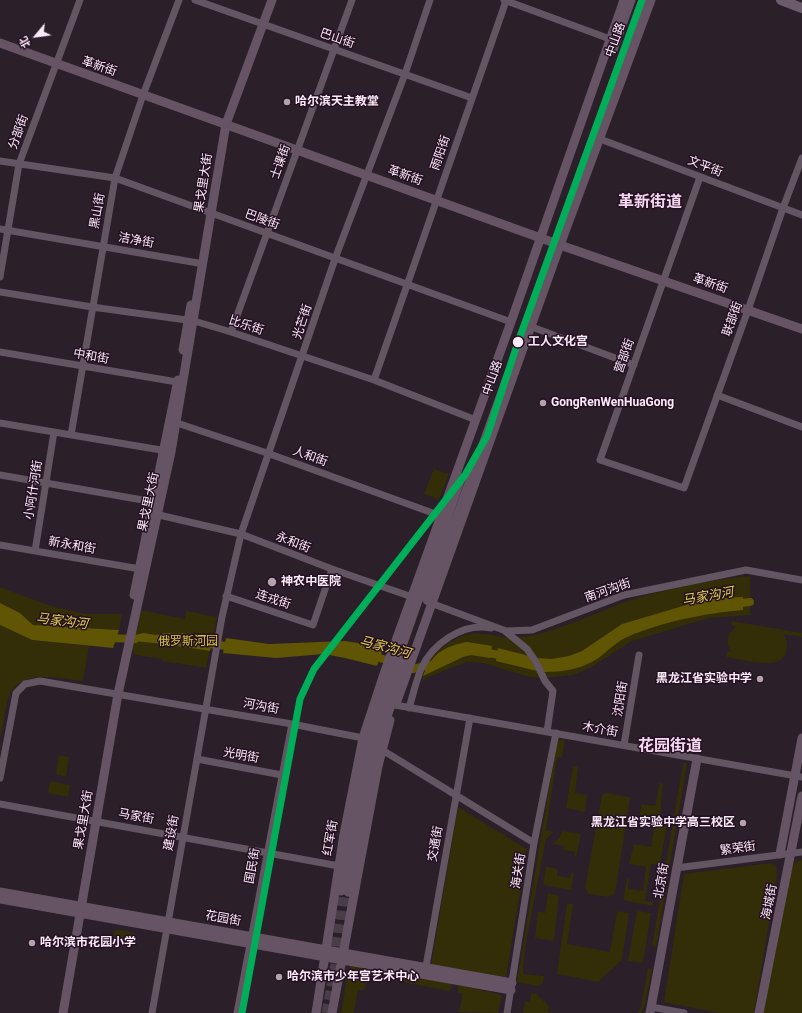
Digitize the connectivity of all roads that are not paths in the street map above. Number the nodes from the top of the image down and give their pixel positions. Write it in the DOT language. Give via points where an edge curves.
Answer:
graph roads {
  1 [pos="80,0"];
  2 [pos="179,0"];
  3 [pos="195,0"];
  4 [pos="266,0"];
  5 [pos="272,0"];
  6 [pos="352,0"];
  7 [pos="430,0"];
  8 [pos="624,0"];
  9 [pos="631,0"];
  10 [pos="643,0"];
  11 [pos="651,0"];
  12 [pos="781,0"];
  13 [pos="798,0"];
  14 [pos="505,1"];
  15 [pos="802,1"];
  16 [pos="802,8"];
  17 [pos="261,23"];
  18 [pos="610,39"];
  19 [pos="0,43"];
  20 [pos="334,49"];
  21 [pos="56,64"];
  22 [pos="405,74"];
  23 [pos="143,95"];
  24 [pos="472,98"];
  25 [pos="224,123"];
  26 [pos="600,139"];
  27 [pos="297,150"];
  28 [pos="802,158"];
  29 [pos="0,161"];
  30 [pos="19,164"];
  31 [pos="367,175"];
  32 [pos="700,177"];
  33 [pos="115,178"];
  34 [pos="437,200"];
  35 [pos="782,208"];
  36 [pos="209,212"];
  37 [pos="802,216"];
  38 [pos="0,230"];
  39 [pos="8,231"];
  40 [pos="267,233"];
  41 [pos="551,241"];
  42 [pos="103,247"];
  43 [pos="335,258"];
  44 [pos="198,263"];
  45 [pos="0,278"];
  46 [pos="664,281"];
  47 [pos="407,284"];
  48 [pos="0,292"];
  49 [pos="93,308"];
  50 [pos="748,310"];
  51 [pos="191,321"];
  52 [pos="511,322"];
  53 [pos="532,327"];
  54 [pos="802,329"];
  55 [pos="231,332"];
  56 [pos="0,352"];
  57 [pos="303,356"];
  58 [pos="634,365"];
  59 [pos="83,366"];
  60 [pos="374,380"];
  61 [pos="177,382"];
  62 [pos="717,395"];
  63 [pos="476,420"];
  64 [pos="173,421"];
  65 [pos="0,423"];
  66 [pos="802,427"];
  67 [pos="54,432"];
  68 [pos="72,435"];
  69 [pos="168,451"];
  70 [pos="267,453"];
  71 [pos="0,475"];
  72 [pos="47,483"];
  73 [pos="684,488"];
  74 [pos="154,502"];
  75 [pos="159,515"];
  76 [pos="441,516"];
  77 [pos="241,534"];
  78 [pos="0,545"];
  79 [pos="35,551"];
  80 [pos="140,569"];
  81 [pos="332,569"];
  82 [pos="802,580"];
  83 [pos="226,596"];
  84 [pos="422,600"];
  85 [pos="134,611"];
  86 [pos="506,631"];
  87 [pos="405,650"];
  88 [pos="639,655"];
  89 [pos="215,656"];
  90 [pos="395,675"];
  91 [pos="116,694"];
  92 [pos="395,705"];
  93 [pos="409,708"];
  94 [pos="206,709"];
  95 [pos="470,718"];
  96 [pos="292,724"];
  97 [pos="546,732"];
  98 [pos="556,734"];
  99 [pos="363,738"];
  100 [pos="802,738"];
  101 [pos="624,745"];
  102 [pos="3,748"];
  103 [pos="382,750"];
  104 [pos="196,759"];
  105 [pos="697,759"];
  106 [pos="282,775"];
  107 [pos="798,776"];
  108 [pos="0,778"];
  109 [pos="455,795"];
  110 [pos="802,796"];
  111 [pos="0,804"];
  112 [pos="359,811"];
  113 [pos="94,821"];
  114 [pos="353,824"];
  115 [pos="344,834"];
  116 [pos="183,837"];
  117 [pos="534,843"];
  118 [pos="802,852"];
  119 [pos="267,853"];
  120 [pos="780,854"];
  121 [pos="791,854"];
  122 [pos="338,866"];
  123 [pos="676,868"];
  124 [pos="0,892"];
  125 [pos="0,899"];
  126 [pos="78,909"];
  127 [pos="168,925"];
  128 [pos="251,940"];
  129 [pos="326,954"];
  130 [pos="343,956"];
  131 [pos="425,971"];
  132 [pos="511,986"];
  133 [pos="650,1011"];
  134 [pos="57,1013"];
  135 [pos="63,1013"];
  136 [pos="152,1013"];
  137 [pos="237,1013"];
  138 [pos="316,1013"];
  139 [pos="332,1013"];
  140 [pos="507,1013"];
  141 [pos="684,1013"];
  142 [pos="759,1013"];
  1 -- 21 [label="street, 分部街"];
  2 -- 23 [label="street, 黑山街"];
  3 -- 17 [label="street, 巴山街"];
  4 -- 17 [label="main road, 果戈里大街"];
  5 -- 17 [label="main road, 果戈里大街"];
  6 -- 20 [label="street, 士课街"];
  7 -- 22 [label="street, 光芒街"];
  8 -- 18 [label="main road"];
  9 -- 41 [label="main road, 中山路"];
  10 -- 41 [label="main road, 中山路"];
  11 -- 26 [label="main road"];
  12 -- 16 [label="highway"];
  13 -- 15 [label="highway"];
  14 -- 18 [label="street"];
  14 -- 24 [label="street, 雨阳街"];
  17 -- 20 [label="street, 巴山街"];
  17 -- 25 [label="main road, 果戈里大街"];
  18 -- 41 [label="main road"];
  19 -- 21 [label="main road, 革新街"];
  20 -- 22 [label="street, 巴山街"];
  20 -- 27 [label="street, 士课街"];
  21 -- 23 [label="main road, 革新街"];
  21 -- 30 [label="street, 分部街"];
  22 -- 24 [label="street, 巴山街"];
  22 -- 31 [label="street, 光芒街"];
  23 -- 25 [label="main road, 革新街"];
  23 -- 33 [label="street, 黑山街"];
  24 -- 34 [label="street, 雨阳街"];
  25 -- 27 [label="main road, 革新街"];
  25 -- 36 [label="main road, 果戈里大街"];
  26 -- 32 [label="street, 文平街"];
  26 -- 41 [label="main road"];
  27 -- 31 [label="main road, 革新街"];
  27 -- 40 [label="street, 士课街"];
  28 -- 35 [label="street, 联部街"];
  29 -- 30 [label="street, 巴陵街"];
  30 -- 33 [label="street, 巴陵街"];
  30 -- 39 [label="street, 分部街"];
  31 -- 34 [label="main road, 革新街"];
  31 -- 43 [label="street, 光芒街"];
  32 -- 35 [label="street, 文平街"];
  32 -- 46 [label="street, 营部街"];
  33 -- 36 [label="street, 巴陵街"];
  33 -- 42 [label="street, 黑山街"];
  34 -- 41 [label="main road, 革新街"];
  34 -- 47 [label="street, 雨阳街"];
  35 -- 37 [label="street, 文平街"];
  35 -- 50 [label="street, 联部街"];
  36 -- 40 [label="street, 巴陵街"];
  36 -- 44 [label="main road, 果戈里大街"];
  36 -- 51 [label="main road, 果戈里大街"];
  38 -- 39 [label="street, 洁净街"];
  39 -- 42 [label="street, 洁净街"];
  39 -- 45 [label="street, 分部街"];
  40 -- 43 [label="street, 巴陵街"];
  40 -- 55 [label="street, 士课街"];
  41 -- 46 [label="main road, 革新街"];
  41 -- 52 [label="main road"];
  41 -- 53 [label="main road"];
  41 -- 84 [label="main road, 中山路"];
  42 -- 44 [label="street, 洁净街"];
  42 -- 49 [label="street, 黑山街"];
  43 -- 47 [label="street, 巴陵街"];
  43 -- 57 [label="street, 光芒街"];
  44 -- 51 [label="main road, 果戈里大街"];
  46 -- 50 [label="main road, 革新街"];
  46 -- 58 [label="street, 营部街"];
  47 -- 52 [label="street, 巴陵街"];
  47 -- 60 [label="street, 雨阳街"];
  48 -- 49 [label="street, 比乐街"];
  49 -- 51 [label="street, 比乐街"];
  49 -- 59 [label="street, 黑山街"];
  50 -- 54 [label="main road, 革新街"];
  50 -- 62 [label="street, 联部街"];
  51 -- 55 [label="street, 比乐街"];
  51 -- 61 [label="main road, 果戈里大街"];
  51 -- 64 [label="main road, 果戈里大街"];
  52 -- 63 [label="main road"];
  53 -- 58 [label="street"];
  53 -- 84 [label="main road"];
  55 -- 57 [label="street, 比乐街"];
  56 -- 59 [label="street, 中和街"];
  57 -- 60 [label="street, 比乐街"];
  57 -- 70 [label="street, 光芒街"];
  58 -- 73 [label="street, 营部街" via="600,460"];
  59 -- 61 [label="street, 中和街"];
  59 -- 68 [label="street, 黑山街"];
  60 -- 63 [label="street, 比乐街"];
  61 -- 64 [label="main road, 果戈里大街"];
  62 -- 66 [label="street"];
  62 -- 73 [label="street, 联部街"];
  63 -- 76 [label="main road"];
  64 -- 69 [label="main road, 果戈里大街"];
  64 -- 70 [label="street, 人和街"];
  65 -- 67 [label="street"];
  67 -- 68 [label="street"];
  67 -- 72 [label="street, 小阿什河街"];
  68 -- 69 [label="street"];
  69 -- 74 [label="main road, 果戈里大街"];
  69 -- 75 [label="main road, 果戈里大街"];
  70 -- 76 [label="street, 人和街"];
  70 -- 77 [label="street, 光芒街"];
  71 -- 72 [label="street"];
  72 -- 74 [label="street"];
  72 -- 79 [label="street, 小阿什河街"];
  74 -- 80 [label="main road, 果戈里大街"];
  75 -- 77 [label="street, 永和街"];
  75 -- 85 [label="main road, 果戈里大街"];
  76 -- 84 [label="main road"];
  77 -- 81 [label="street, 永和街"];
  77 -- 83 [label="street, 光芒街"];
  78 -- 79 [label="street, 新永和街"];
  79 -- 80 [label="street, 新永和街"];
  80 -- 85 [label="main road, 果戈里大街"];
  81 -- 83 [label="street, 连戎街" via="313,625"];
  81 -- 84 [label="street, 永和街"];
  82 -- 86 [label="street, 南河沟街" via="746,570 624,595 532,630"];
  83 -- 89 [label="street, 光芒街"];
  84 -- 86 [label="street, 南河沟街"];
  84 -- 87 [label="main road, 中山路"];
  84 -- 87 [label="main road"];
  85 -- 91 [label="main road, 果戈里大街"];
  86 -- 93 [label="street" via="486,627 471,628 444,640 422,668"];
  86 -- 97 [label="street" via="522,644 553,691"];
  87 -- 90 [label="main road, 红军街, bridge"];
  87 -- 90 [label="main road"];
  88 -- 101 [label="street, 沈阳街"];
  89 -- 94 [label="street, 建设街"];
  90 -- 92 [label="main road"];
  90 -- 99 [label="main road, 红军街" via="377,697"];
  90 -- 112 [label="main road, 红军街, bridge" via="366,761"];
  91 -- 94 [label="street, 河沟街"];
  91 -- 102 [label="street, 河沟街" via="40,680 25,684 16,693"];
  91 -- 113 [label="main road, 果戈里大街"];
  92 -- 93 [label="street, 木介街"];
  92 -- 103 [label="main road"];
  93 -- 95 [label="street, 木介街"];
  94 -- 96 [label="street, 河沟街"];
  94 -- 104 [label="street, 建设街"];
  95 -- 97 [label="street, 木介街"];
  95 -- 109 [label="street, 交通街"];
  96 -- 99 [label="street, 河沟街"];
  96 -- 106 [label="street, 国民街"];
  97 -- 98 [label="street, 木介街"];
  98 -- 101 [label="street, 木介街"];
  98 -- 117 [label="street, 海关街"];
  99 -- 103 [label="street, 河沟街"];
  99 -- 115 [label="main road, 红军街"];
  100 -- 107 [label="main road"];
  101 -- 105 [label="street, 木介街"];
  102 -- 108 [label="street, 河沟街"];
  103 -- 109 [label="street, 河沟街"];
  103 -- 130 [label="main road"];
  104 -- 106 [label="street, 光明街"];
  104 -- 116 [label="street, 建设街"];
  105 -- 107 [label="street, 木介街"];
  105 -- 123 [label="main road, 北京街"];
  106 -- 119 [label="street, 国民街"];
  107 -- 120 [label="main road"];
  109 -- 117 [label="street, 河沟街"];
  109 -- 131 [label="street, 交通街"];
  110 -- 121 [label="main road, 海城街"];
  111 -- 113 [label="street, 马家街"];
  112 -- 114 [label="main road, 红军街"];
  112 -- 114 [label="main road, 红军街" via="345,892"];
  113 -- 116 [label="street, 马家街"];
  113 -- 126 [label="main road, 果戈里大街"];
  114 -- 115 [label="main road"];
  115 -- 122 [label="main road, 红军街"];
  116 -- 119 [label="street, 马家街"];
  116 -- 127 [label="street, 建设街"];
  117 -- 132 [label="street, 海关街"];
  118 -- 121 [label="street, 繁荣街"];
  119 -- 122 [label="street, 马家街"];
  119 -- 128 [label="street, 国民街"];
  120 -- 121 [label="street, 繁荣街"];
  120 -- 123 [label="street, 繁荣街"];
  121 -- 142 [label="main road, 海城街"];
  122 -- 129 [label="main road, 红军街"];
  123 -- 133 [label="main road, 北京街"];
  124 -- 126 [label="main road, 花园街"];
  125 -- 126 [label="main road, 花园街"];
  126 -- 127 [label="main road, 花园街"];
  126 -- 134 [label="main road, 果戈里大街"];
  126 -- 135 [label="main road, 果戈里大街"];
  127 -- 128 [label="main road, 花园街"];
  127 -- 136 [label="street, 建设街"];
  128 -- 129 [label="main road, 花园街"];
  128 -- 137 [label="street, 国民街"];
  129 -- 130 [label="main road, 花园街"];
  129 -- 138 [label="main road, 红军街"];
  130 -- 131 [label="main road, 花园街"];
  130 -- 139 [label="main road"];
  131 -- 132 [label="main road, 花园街"];
  132 -- 140 [label="street, 海关街"];
  133 -- 141 [label="street"];
}
